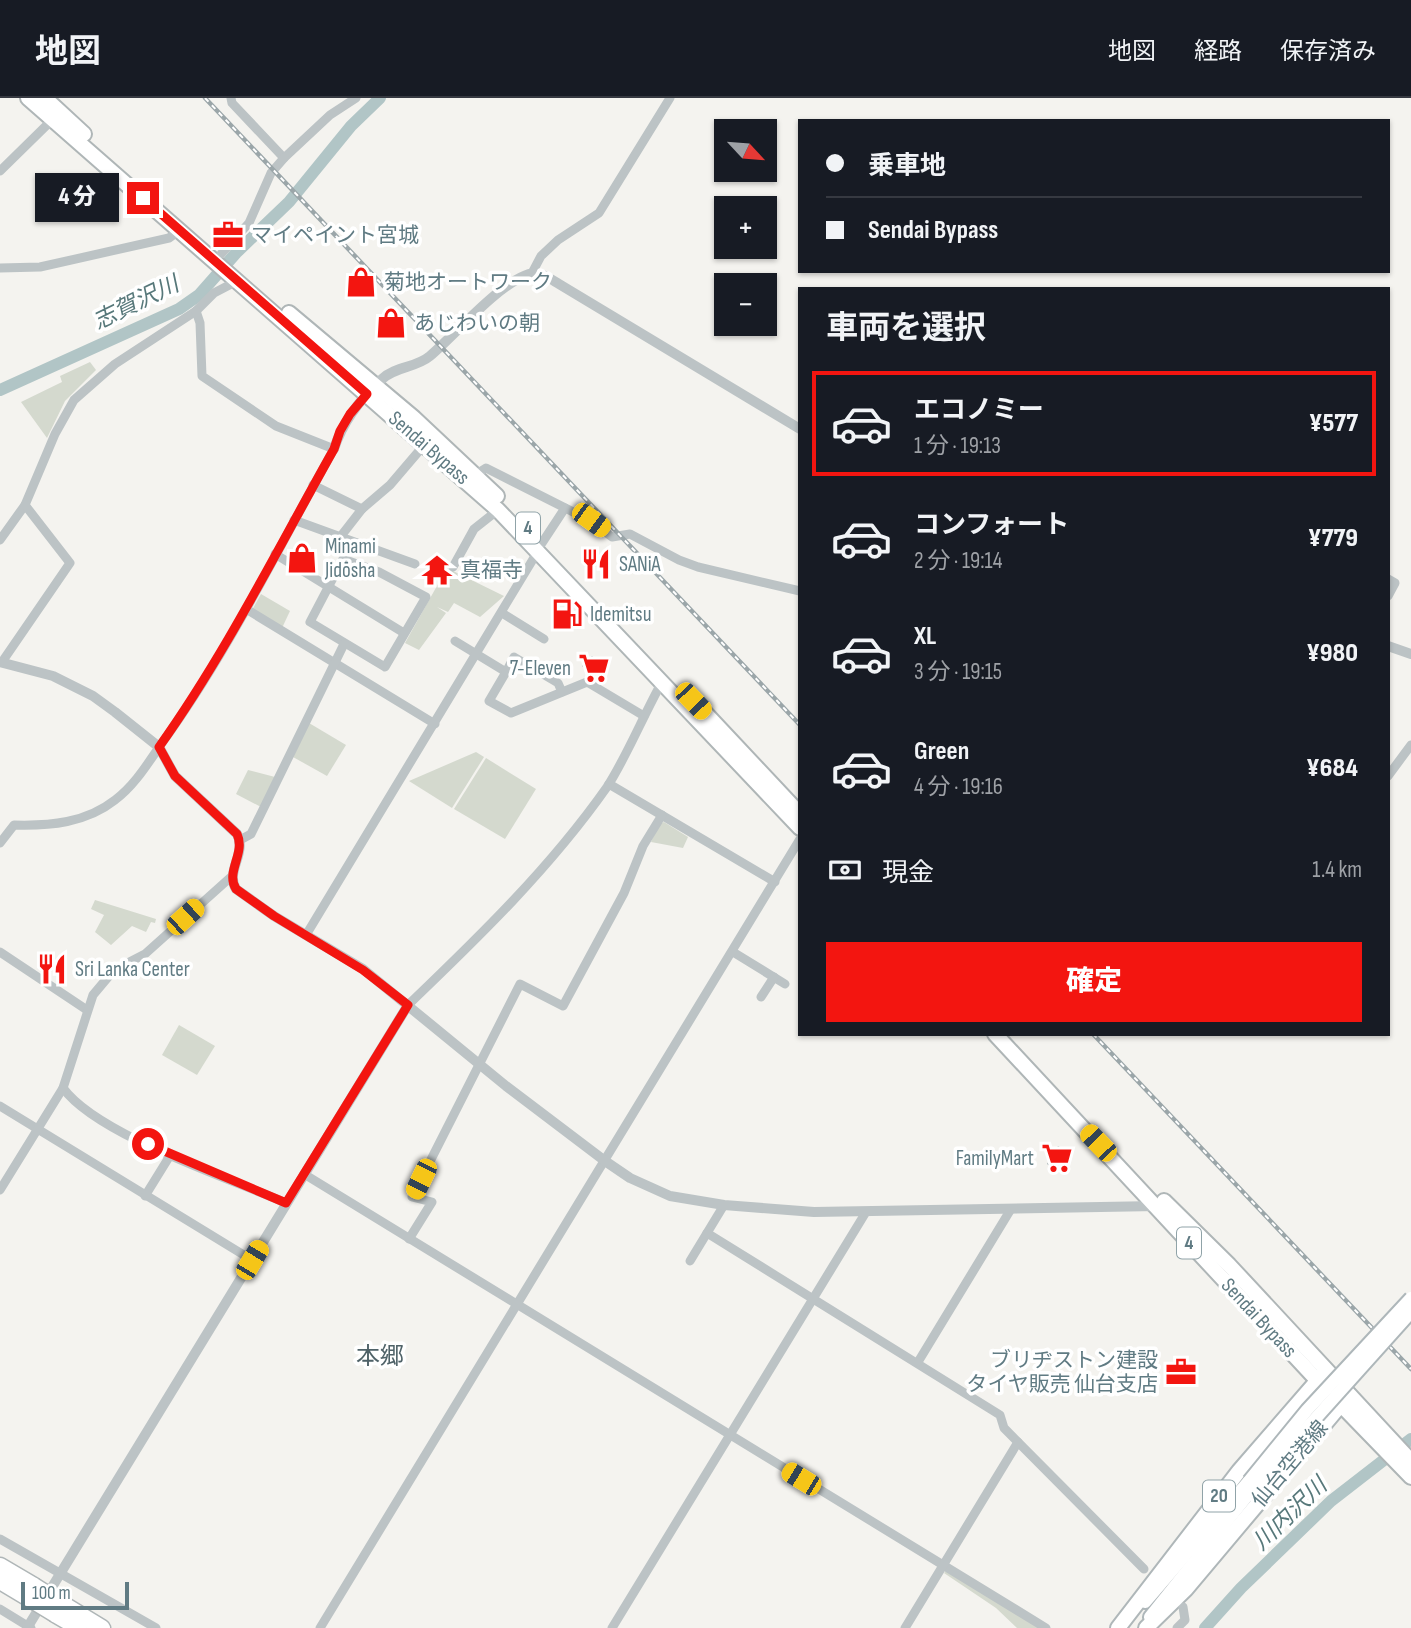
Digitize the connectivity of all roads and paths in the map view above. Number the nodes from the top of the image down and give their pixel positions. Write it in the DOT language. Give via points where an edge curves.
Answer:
graph roads {
  1 [pos="28,98"];
  2 [pos="45,98"];
  3 [pos="231,98"];
  4 [pos="356,98"];
  5 [pos="670,98"];
  6 [pos="53,119"];
  7 [pos="284,158"];
  8 [pos="0,171"];
  9 [pos="180,230"];
  10 [pos="220,257"];
  11 [pos="0,268"];
  12 [pos="233,273"];
  13 [pos="532,273"];
  14 [pos="196,311"];
  15 [pos="371,390"];
  16 [pos="798,428"];
  17 [pos="425,444"];
  18 [pos="334,449"];
  19 [pos="475,475"];
  20 [pos="313,485"];
  21 [pos="25,505"];
  22 [pos="565,508"];
  23 [pos="362,509"];
  24 [pos="498,510"];
  25 [pos="294,520"];
  26 [pos="341,536"];
  27 [pos="0,540"];
  28 [pos="540,547"];
  29 [pos="275,554"];
  30 [pos="386,554"];
  31 [pos="415,564"];
  32 [pos="453,567"];
  33 [pos="379,572"];
  34 [pos="328,587"];
  35 [pos="798,591"];
  36 [pos="246,609"];
  37 [pos="502,614"];
  38 [pos="404,633"];
  39 [pos="544,639"];
  40 [pos="455,642"];
  41 [pos="344,644"];
  42 [pos="1390,647"];
  43 [pos="477,654"];
  44 [pos="1411,654"];
  45 [pos="1,662"];
  46 [pos="335,663"];
  47 [pos="506,671"];
  48 [pos="662,682"];
  49 [pos="562,692"];
  50 [pos="644,716"];
  51 [pos="435,724"];
  52 [pos="1411,745"];
  53 [pos="159,747"];
  54 [pos="1390,772"];
  55 [pos="609,784"];
  56 [pos="798,812"];
  57 [pos="662,815"];
  58 [pos="798,826"];
  59 [pos="240,840"];
  60 [pos="798,842"];
  61 [pos="0,843"];
  62 [pos="232,876"];
  63 [pos="775,882"];
  64 [pos="306,935"];
  65 [pos="0,952"];
  66 [pos="733,952"];
  67 [pos="774,977"];
  68 [pos="785,984"];
  69 [pos="761,997"];
  70 [pos="408,1005"];
  71 [pos="86,1010"];
  72 [pos="997,1036"];
  73 [pos="1010,1036"];
  74 [pos="478,1063"];
  75 [pos="62,1088"];
  76 [pos="0,1106"];
  77 [pos="37,1129"];
  78 [pos="172,1154"];
  79 [pos="605,1161"];
  80 [pos="304,1174"];
  81 [pos="0,1191"];
  82 [pos="145,1196"];
  83 [pos="286,1203"];
  84 [pos="724,1205"];
  85 [pos="1157,1206"];
  86 [pos="1011,1209"];
  87 [pos="866,1212"];
  88 [pos="707,1233"];
  89 [pos="409,1239"];
  90 [pos="252,1260"];
  91 [pos="690,1261"];
  92 [pos="813,1297"];
  93 [pos="1411,1298"];
  94 [pos="517,1306"];
  95 [pos="1411,1312"];
  96 [pos="918,1362"];
  97 [pos="1322,1375"];
  98 [pos="1345,1399"];
  99 [pos="730,1436"];
  100 [pos="1018,1442"];
  101 [pos="1401,1453"];
  102 [pos="1411,1477"];
  103 [pos="1252,1484"];
  104 [pos="0,1539"];
  105 [pos="0,1566"];
  106 [pos="943,1566"];
  107 [pos="1144,1569"];
  108 [pos="59,1574"];
  109 [pos="0,1581"];
  110 [pos="30,1592"];
  111 [pos="1183,1607"];
  112 [pos="58,1608"];
  113 [pos="0,1609"];
  114 [pos="28,1627"];
  115 [pos="79,1628"];
  116 [pos="102,1628"];
  117 [pos="156,1628"];
  118 [pos="320,1628"];
  119 [pos="612,1628"];
  120 [pos="905,1628"];
  121 [pos="1046,1628"];
  122 [pos="1120,1628"];
  123 [pos="1141,1628"];
  124 [pos="1146,1628"];
  125 [pos="1177,1628"];
  1 -- 6 [label="main road, Sendai Bypass / 4"];
  2 -- 10 [label="main road, Sendai Bypass / 4"];
  3 -- 7 [label="street"];
  4 -- 7 [label="street"];
  5 -- 13 [label="street" via="599,213 541,256"];
  6 -- 8 [label="street"];
  6 -- 9 [label="main road, Sendai Bypass / 4"];
  7 -- 10 [label="street" via="271,173 249,223"];
  9 -- 10 [label="main road, Sendai Bypass / 4"];
  9 -- 11 [label="street" via="169,239 40,267"];
  10 -- 12 [label="main road, Sendai Bypass / 4"];
  12 -- 14 [label="street"];
  12 -- 15 [label="main road, Sendai Bypass / 4"];
  13 -- 15 [label="street" via="512,282 427,359 394,370"];
  13 -- 16 [label="street" via="544,275"];
  14 -- 18 [label="street" via="201,323 202,376 276,426"];
  14 -- 21 [label="street" via="115,364 74,400"];
  15 -- 17 [label="main road, Sendai Bypass / 4"];
  15 -- 18 [label="street" via="350,414"];
  15 -- 19 [label="main road, Sendai Bypass / 4"];
  17 -- 23 [label="street"];
  17 -- 24 [label="main road, Sendai Bypass / 4"];
  18 -- 20 [label="street"];
  19 -- 22 [label="street" via="486,468"];
  19 -- 28 [label="main road, Sendai Bypass / 4"];
  20 -- 23 [label="street"];
  20 -- 25 [label="street"];
  21 -- 27 [label="street"];
  21 -- 45 [label="street" via="69,564"];
  22 -- 28 [label="street"];
  22 -- 35 [label="street" via="612,537 630,534 698,567"];
  23 -- 26 [label="street"];
  24 -- 28 [label="main road, Sendai Bypass / 4"];
  24 -- 32 [label="street" via="474,528"];
  25 -- 26 [label="street"];
  25 -- 29 [label="street"];
  26 -- 30 [label="street"];
  28 -- 37 [label="street"];
  28 -- 48 [label="main road, Sendai Bypass / 4"];
  28 -- 56 [label="main road, Sendai Bypass / 4"];
  29 -- 34 [label="street"];
  29 -- 36 [label="street"];
  30 -- 31 [label="street"];
  30 -- 33 [label="street"];
  33 -- 34 [label="street" via="343,559"];
  33 -- 38 [label="street" via="426,597"];
  34 -- 38 [label="street"];
  34 -- 41 [label="street" via="310,622"];
  36 -- 46 [label="street"];
  36 -- 53 [label="street"];
  37 -- 39 [label="street"];
  37 -- 43 [label="street"];
  38 -- 41 [label="street" via="385,667"];
  40 -- 43 [label="street"];
  41 -- 46 [label="street"];
  42 -- 44 [label="street"];
  43 -- 47 [label="street"];
  43 -- 51 [label="street"];
  45 -- 53 [label="street" via="72,685 116,712"];
  46 -- 51 [label="street"];
  46 -- 59 [label="street" via="251,834"];
  47 -- 49 [label="street" via="514,657 558,683"];
  47 -- 49 [label="street" via="489,701 511,713"];
  48 -- 50 [label="street"];
  48 -- 58 [label="main road, Sendai Bypass / 4"];
  49 -- 50 [label="street" via="587,682"];
  50 -- 55 [label="street"];
  51 -- 64 [label="street"];
  52 -- 54 [label="street"];
  53 -- 59 [label="street" via="175,776"];
  53 -- 61 [label="street" via="113,802 64,823 14,825"];
  55 -- 57 [label="street"];
  55 -- 70 [label="street" via="503,914"];
  57 -- 63 [label="street"];
  57 -- 74 [label="street" via="563,1006 520,985"];
  59 -- 62 [label="street"];
  60 -- 63 [label="street"];
  62 -- 64 [label="street" via="236,889"];
  62 -- 71 [label="street" via="145,954 114,970"];
  63 -- 66 [label="street"];
  64 -- 70 [label="street"];
  65 -- 71 [label="street"];
  66 -- 67 [label="street"];
  66 -- 79 [label="street"];
  67 -- 68 [label="street"];
  67 -- 69 [label="street"];
  70 -- 74 [label="street"];
  70 -- 80 [label="street"];
  71 -- 75 [label="street"];
  72 -- 85 [label="main road, Sendai Bypass / 4"];
  73 -- 97 [label="main road, Sendai Bypass / 4"];
  74 -- 79 [label="street"];
  74 -- 89 [label="street" via="412,1197 430,1204"];
  75 -- 77 [label="street"];
  75 -- 78 [label="street" via="87,1111"];
  76 -- 77 [label="street"];
  77 -- 81 [label="street"];
  77 -- 82 [label="street"];
  78 -- 82 [label="street"];
  78 -- 83 [label="street"];
  79 -- 84 [label="street" via="670,1196"];
  79 -- 94 [label="street"];
  80 -- 83 [label="street"];
  80 -- 89 [label="street"];
  82 -- 90 [label="street"];
  83 -- 90 [label="street"];
  84 -- 87 [label="street"];
  84 -- 88 [label="street"];
  85 -- 86 [label="street"];
  85 -- 97 [label="main road, Sendai Bypass / 4"];
  86 -- 87 [label="street"];
  86 -- 96 [label="street"];
  87 -- 92 [label="street"];
  88 -- 91 [label="street"];
  88 -- 92 [label="street"];
  89 -- 94 [label="street"];
  90 -- 108 [label="street"];
  92 -- 96 [label="street"];
  92 -- 99 [label="street"];
  93 -- 103 [label="main road, bridge" via="1307,1410"];
  94 -- 99 [label="street"];
  94 -- 118 [label="street"];
  95 -- 103 [label="main road, bridge"];
  96 -- 100 [label="street" via="1000,1415 1004,1428"];
  97 -- 98 [label="main road, Sendai Bypass / 4"];
  97 -- 122 [label="main road, 仙台空港線 / 20" via="1238,1471"];
  98 -- 101 [label="main road, Sendai Bypass / 4"];
  98 -- 124 [label="main road, 仙台空港線 / 20" via="1186,1589"];
  99 -- 106 [label="street"];
  99 -- 119 [label="street"];
  100 -- 106 [label="street"];
  100 -- 107 [label="street"];
  101 -- 102 [label="main road, Sendai Bypass / 4"];
  103 -- 122 [label="main road"];
  103 -- 123 [label="main road"];
  104 -- 108 [label="street"];
  105 -- 110 [label="highway"];
  106 -- 120 [label="street"];
  106 -- 121 [label="street"];
  108 -- 114 [label="street"];
  108 -- 117 [label="street"];
  109 -- 110 [label="highway"];
  110 -- 112 [label="highway, bridge"];
  111 -- 125 [label="street" via="1185,1619"];
  112 -- 115 [label="highway"];
  112 -- 116 [label="highway"];
  113 -- 114 [label="street"];
}
